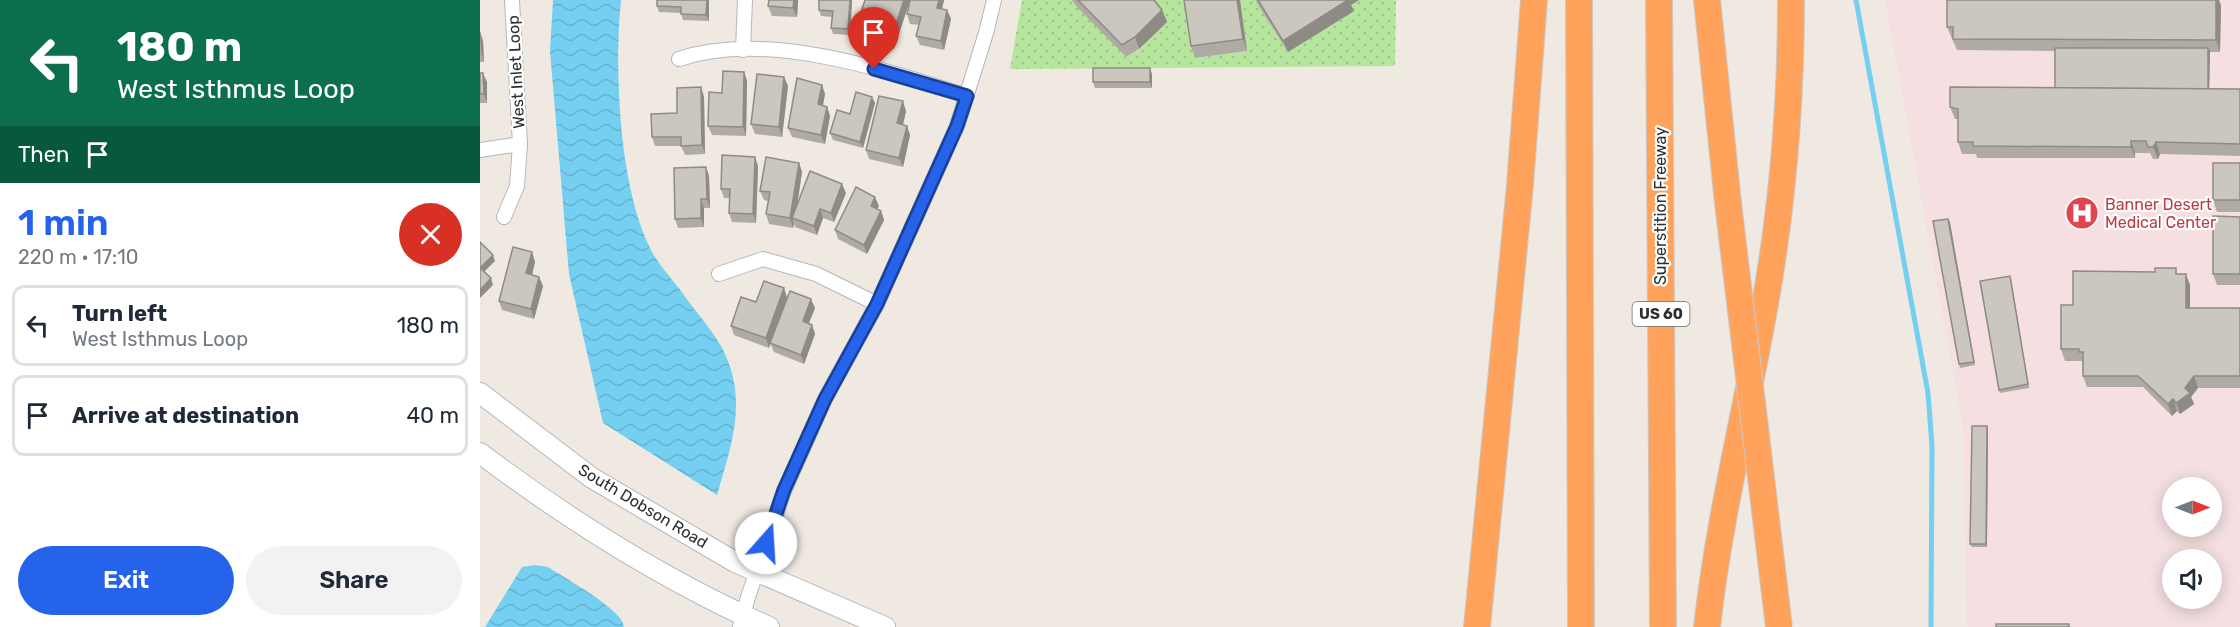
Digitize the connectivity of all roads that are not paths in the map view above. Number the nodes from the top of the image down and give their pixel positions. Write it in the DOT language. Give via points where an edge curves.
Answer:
graph roads {
  1 [pos="512,0"];
  2 [pos="745,0"];
  3 [pos="994,0"];
  4 [pos="1534,0"];
  5 [pos="1579,0"];
  6 [pos="1659,0"];
  7 [pos="1707,0"];
  8 [pos="1791,0"];
  9 [pos="743,50"];
  10 [pos="679,59"];
  11 [pos="967,96"];
  12 [pos="520,144"];
  13 [pos="480,150"];
  14 [pos="504,218"];
  15 [pos="719,274"];
  16 [pos="877,304"];
  17 [pos="480,393"];
  18 [pos="480,453"];
  19 [pos="756,572"];
  20 [pos="742,621"];
  21 [pos="770,627"];
  22 [pos="885,627"];
  23 [pos="1477,627"];
  24 [pos="1581,627"];
  25 [pos="1663,627"];
  26 [pos="1707,627"];
  27 [pos="1779,627"];
  1 -- 12 [label="street, West Inlet Loop"];
  2 -- 9 [label="street"];
  3 -- 11 [label="street"];
  4 -- 23 [label="highway"];
  5 -- 24 [label="highway"];
  6 -- 25 [label="highway, Superstition Freeway / US 60"];
  7 -- 27 [label="highway, bridge"];
  8 -- 26 [label="highway" via="1784,185 1720,532"];
  9 -- 10 [label="street" via="703,51"];
  9 -- 11 [label="street" via="819,56"];
  11 -- 16 [label="street"];
  12 -- 13 [label="street, West Inlet Loop"];
  12 -- 14 [label="street, West Inlet Loop" via="517,186"];
  15 -- 16 [label="street" via="763,259 816,274"];
  16 -- 19 [label="street" via="825,399 784,490"];
  17 -- 19 [label="main road, South Dobson Road" via="592,478"];
  18 -- 20 [label="main road" via="525,488 618,548"];
  19 -- 20 [label="street"];
  19 -- 22 [label="main road, South Dobson Road"];
  20 -- 21 [label="main road"];
}
